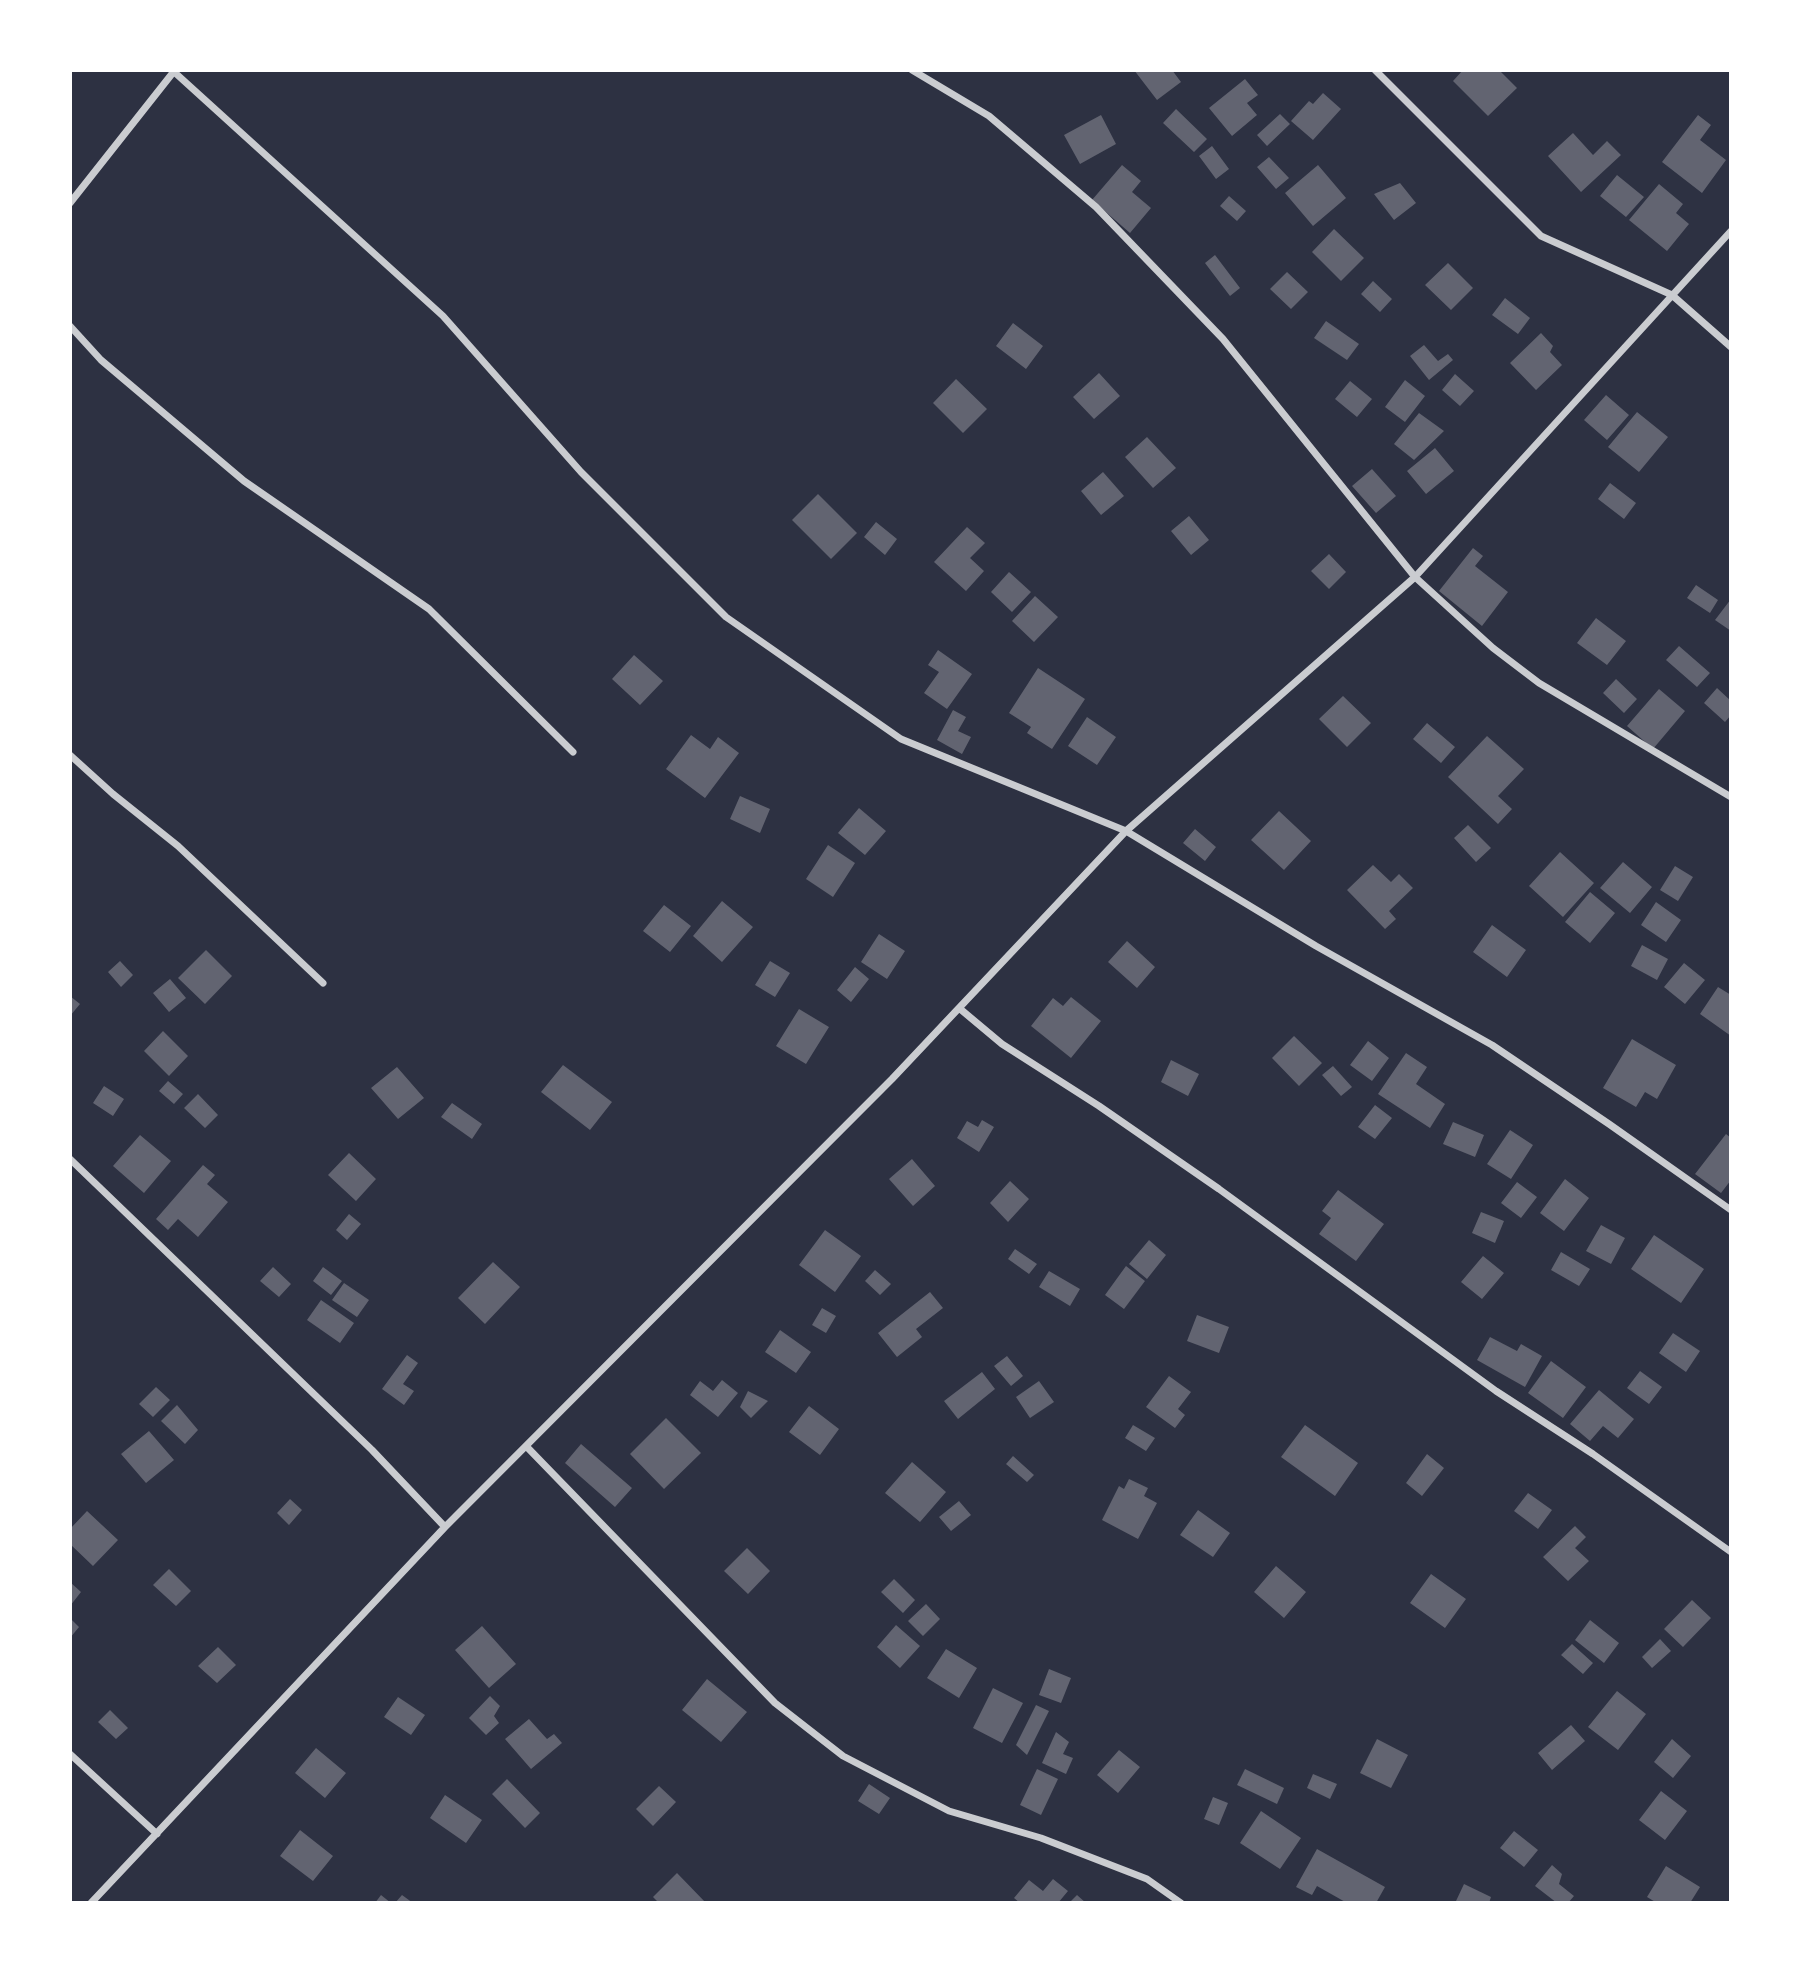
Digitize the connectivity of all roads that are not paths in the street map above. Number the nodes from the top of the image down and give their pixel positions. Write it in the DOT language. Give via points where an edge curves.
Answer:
graph roads {
  1 [pos="912,70"];
  2 [pos="1375,70"];
  3 [pos="174,71"];
  4 [pos="70,203"];
  5 [pos="1731,232"];
  6 [pos="1672,295"];
  7 [pos="70,326"];
  8 [pos="1731,347"];
  9 [pos="1415,578"];
  10 [pos="573,752"];
  11 [pos="70,755"];
  12 [pos="1731,797"];
  13 [pos="1126,831"];
  14 [pos="323,983"];
  15 [pos="959,1008"];
  16 [pos="70,1159"];
  17 [pos="1731,1210"];
  18 [pos="526,1446"];
  19 [pos="446,1527"];
  20 [pos="1731,1552"];
  21 [pos="70,1754"];
  22 [pos="157,1834"];
  23 [pos="93,1900"];
  24 [pos="103,1903"];
  25 [pos="1181,1903"];
  1 -- 9 [label="street" via="989,116 1096,207 1223,339"];
  2 -- 6 [label="street" via="1541,236"];
  3 -- 4 [label="street"];
  3 -- 13 [label="street" via="443,316 581,472 726,617 901,739"];
  5 -- 6 [label="street"];
  6 -- 8 [label="street"];
  6 -- 9 [label="street"];
  7 -- 10 [label="street" via="101,360 244,481 429,609"];
  9 -- 12 [label="street" via="1539,683"];
  9 -- 13 [label="street"];
  11 -- 14 [label="street" via="178,846"];
  13 -- 15 [label="street"];
  13 -- 17 [label="street" via="1492,1045"];
  15 -- 18 [label="street"];
  15 -- 20 [label="street" via="1002,1044 1099,1106 1496,1391"];
  16 -- 19 [label="street"];
  18 -- 19 [label="street"];
  18 -- 25 [label="street" via="775,1703 843,1756 949,1811 1041,1838 1146,1879"];
  19 -- 22 [label="street"];
  21 -- 22 [label="street"];
  22 -- 23 [label="street"];
  23 -- 24 [label="street"];
}
